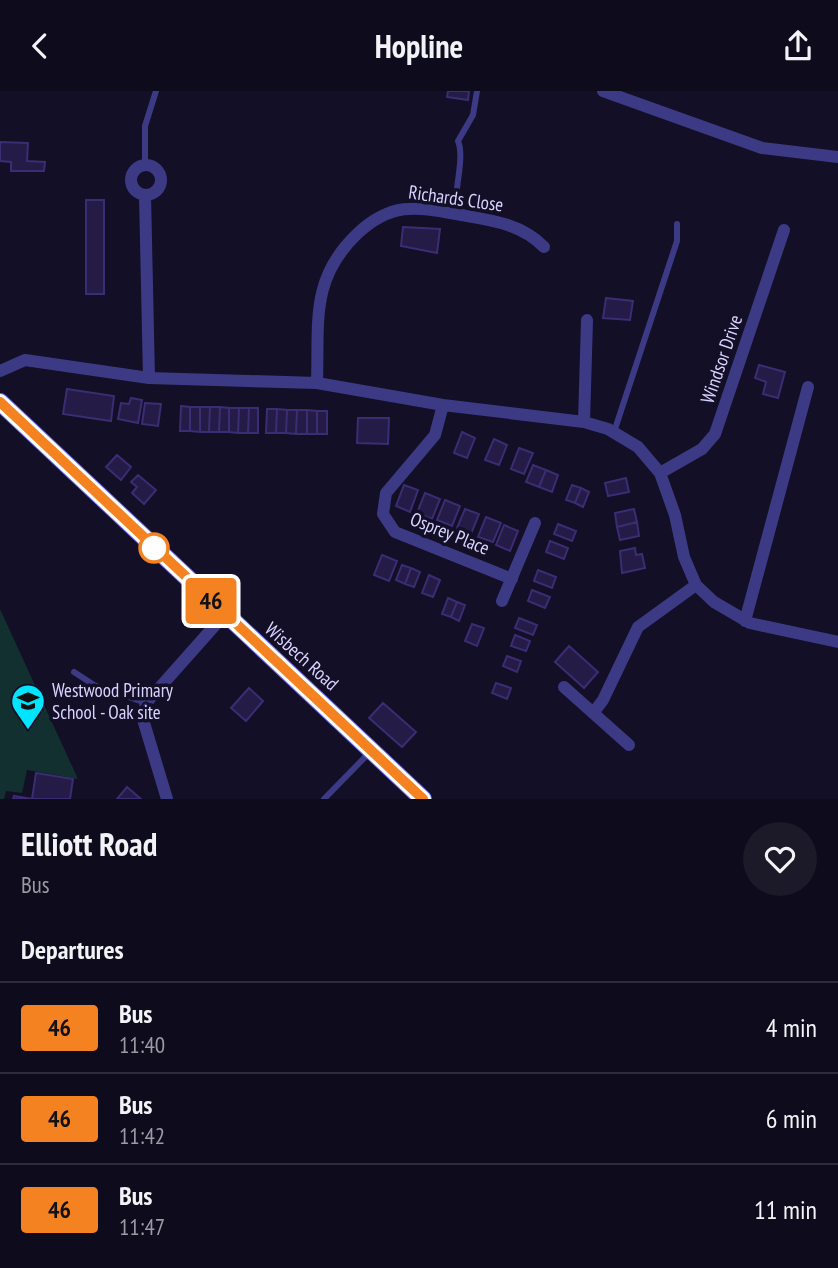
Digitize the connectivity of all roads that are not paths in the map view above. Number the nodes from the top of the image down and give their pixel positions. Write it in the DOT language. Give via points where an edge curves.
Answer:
graph roads {
  1 [pos="156,91"];
  2 [pos="477,91"];
  3 [pos="603,91"];
  4 [pos="838,157"];
  5 [pos="145,166"];
  6 [pos="145,195"];
  7 [pos="455,214"];
  8 [pos="677,224"];
  9 [pos="784,230"];
  10 [pos="544,247"];
  11 [pos="587,320"];
  12 [pos="0,371"];
  13 [pos="149,378"];
  14 [pos="317,383"];
  15 [pos="808,387"];
  16 [pos="0,402"];
  17 [pos="443,405"];
  18 [pos="584,422"];
  19 [pos="614,432"];
  20 [pos="660,473"];
  21 [pos="535,523"];
  22 [pos="512,579"];
  23 [pos="696,585"];
  24 [pos="502,601"];
  25 [pos="225,614"];
  26 [pos="746,621"];
  27 [pos="838,642"];
  28 [pos="74,672"];
  29 [pos="564,687"];
  30 [pos="146,703"];
  31 [pos="594,712"];
  32 [pos="629,745"];
  33 [pos="373,750"];
  34 [pos="167,799"];
  35 [pos="324,799"];
  36 [pos="422,799"];
  1 -- 5 [label="lane" via="145,126"];
  2 -- 7 [label="lane" via="472,115 458,141 463,154 456,178"];
  3 -- 4 [label="street" via="762,148"];
  5 -- 6 [label="street" via="134,171 131,179 132,186"];
  5 -- 6 [label="street" via="155,168 161,182 159,189"];
  6 -- 13 [label="street"];
  7 -- 10 [label="street, Richards Close" via="497,221 532,234"];
  7 -- 14 [label="street, Richards Close" via="409,208 389,211 371,221 337,253 325,275 320,301"];
  8 -- 19 [label="lane" via="677,241"];
  9 -- 20 [label="street, Windsor Drive" via="715,434 702,449"];
  11 -- 18 [label="street"];
  12 -- 13 [label="street" via="24,360"];
  13 -- 14 [label="street"];
  14 -- 17 [label="street"];
  15 -- 26 [label="street"];
  16 -- 25 [label="main road, Wisbech Road"];
  17 -- 18 [label="street"];
  17 -- 22 [label="street, Osprey Place" via="435,436 386,492 383,514 395,531"];
  18 -- 19 [label="street"];
  19 -- 20 [label="street" via="638,447"];
  20 -- 23 [label="street"];
  21 -- 22 [label="street"];
  22 -- 24 [label="street"];
  23 -- 26 [label="street"];
  23 -- 31 [label="street" via="638,627"];
  25 -- 30 [label="street"];
  25 -- 33 [label="main road, Wisbech Road"];
  26 -- 27 [label="street"];
  28 -- 30 [label="lane" via="94,685"];
  29 -- 31 [label="street"];
  30 -- 34 [label="street" via="142,716"];
  31 -- 32 [label="street"];
  33 -- 35 [label="lane"];
  33 -- 36 [label="main road, Wisbech Road"];
}
